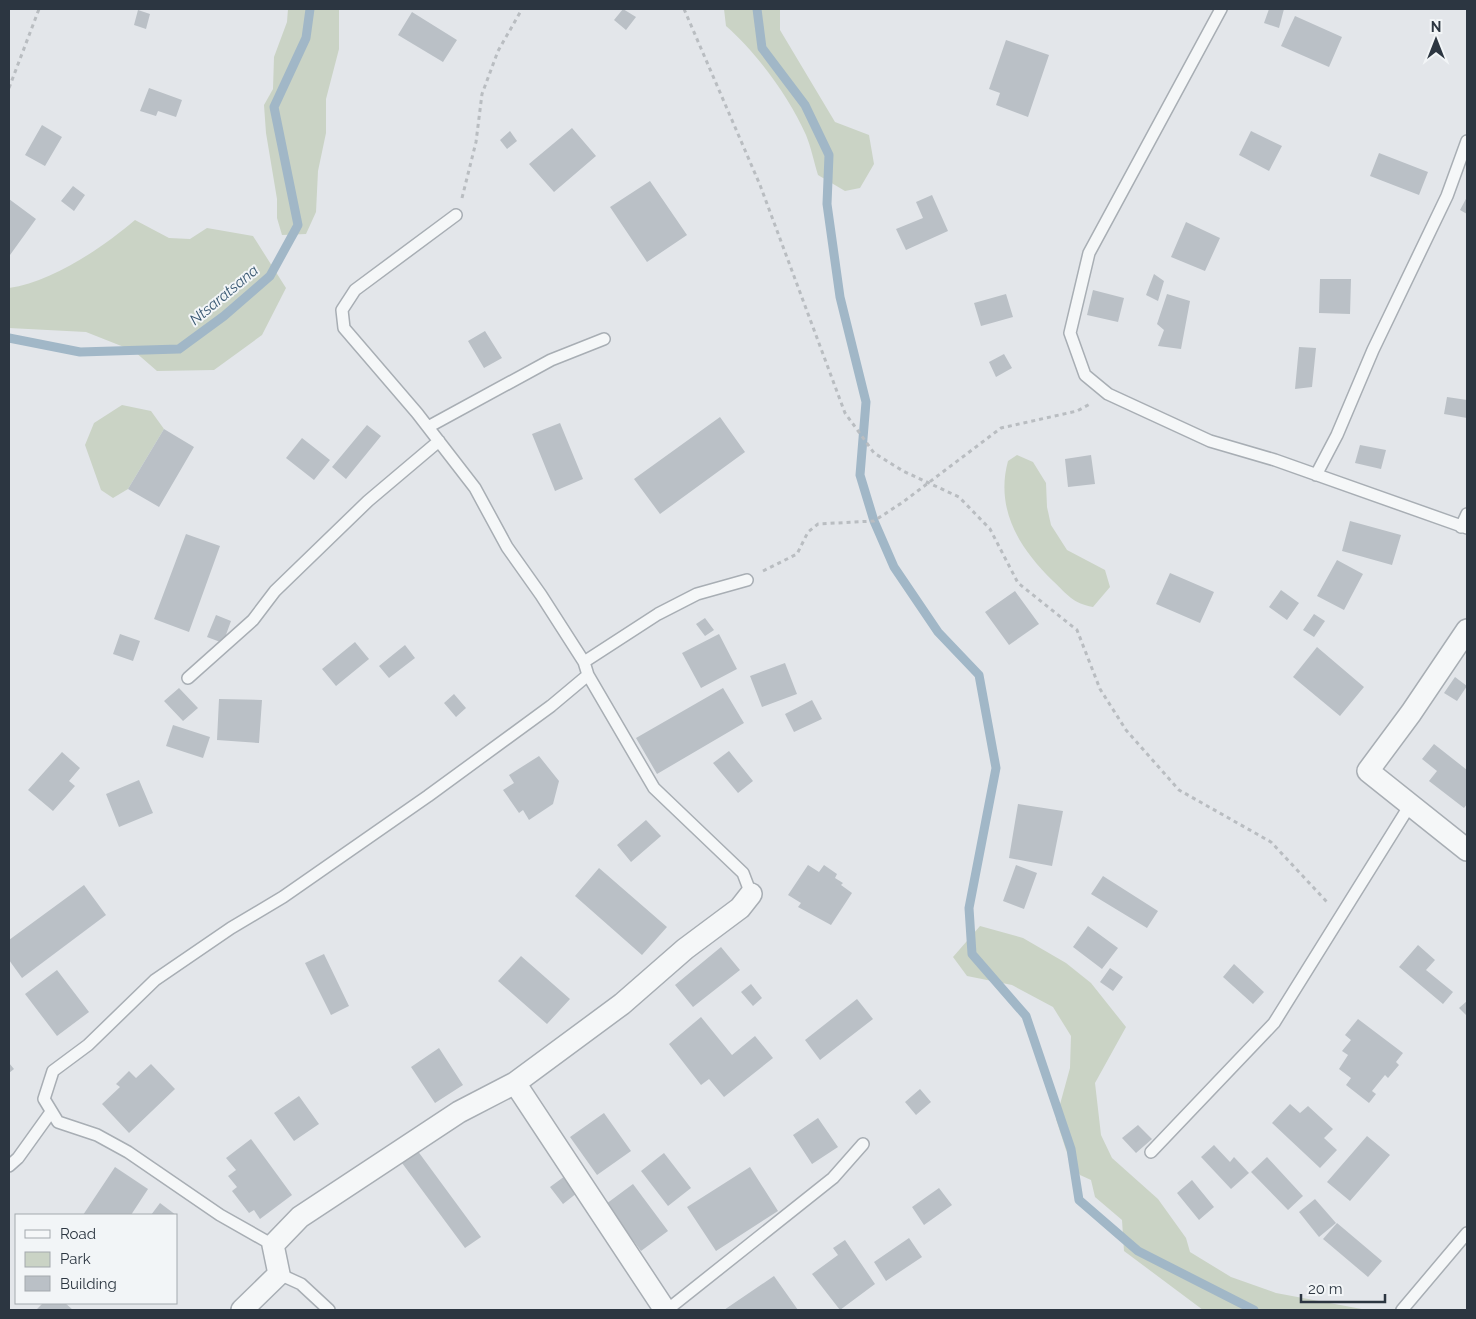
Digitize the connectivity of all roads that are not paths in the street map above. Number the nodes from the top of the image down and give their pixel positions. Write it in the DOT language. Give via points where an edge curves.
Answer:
graph roads {
  1 [pos="1221,9"];
  2 [pos="1467,141"];
  3 [pos="456,215"];
  4 [pos="604,340"];
  5 [pos="428,427"];
  6 [pos="439,441"];
  7 [pos="1316,475"];
  8 [pos="1467,514"];
  9 [pos="1464,527"];
  10 [pos="747,580"];
  11 [pos="1467,630"];
  12 [pos="584,662"];
  13 [pos="588,675"];
  14 [pos="188,678"];
  15 [pos="1410,805"];
  16 [pos="1467,850"];
  17 [pos="751,894"];
  18 [pos="515,1083"];
  19 [pos="51,1112"];
  20 [pos="863,1144"];
  21 [pos="1151,1152"];
  22 [pos="9,1166"];
  23 [pos="1467,1233"];
  24 [pos="273,1245"];
  25 [pos="279,1274"];
  26 [pos="242,1310"];
  27 [pos="329,1310"];
  28 [pos="666,1310"];
  29 [pos="1402,1310"];
  1 -- 7 [label="lane" via="1089,253 1070,333 1085,375 1108,394 1210,441"];
  2 -- 7 [label="lane" via="1447,196"];
  3 -- 5 [label="lane" via="354,290 342,310 344,328"];
  4 -- 5 [label="lane" via="551,360"];
  5 -- 6 [label="lane"];
  6 -- 12 [label="lane" via="475,488 507,547"];
  6 -- 14 [label="lane" via="315,551 275,591 253,620"];
  7 -- 9 [label="lane"];
  8 -- 9 [label="lane"];
  10 -- 12 [label="lane" via="697,594 658,614"];
  11 -- 15 [label="street" via="1368,771"];
  12 -- 13 [label="lane"];
  13 -- 17 [label="lane" via="654,788 743,873"];
  13 -- 19 [label="lane" via="428,796 155,980 88,1045 53,1071 44,1099"];
  15 -- 16 [label="street"];
  15 -- 21 [label="lane" via="1274,1023"];
  17 -- 18 [label="street" via="740,908 685,949 622,1004"];
  18 -- 24 [label="street" via="459,1112 300,1217"];
  18 -- 28 [label="street"];
  19 -- 22 [label="lane"];
  19 -- 24 [label="lane" via="58,1122 97,1135 128,1152 220,1215"];
  20 -- 28 [label="lane" via="833,1178"];
  23 -- 29 [label="lane"];
  24 -- 25 [label="street"];
  25 -- 26 [label="street"];
  25 -- 27 [label="lane" via="301,1284"];
}
